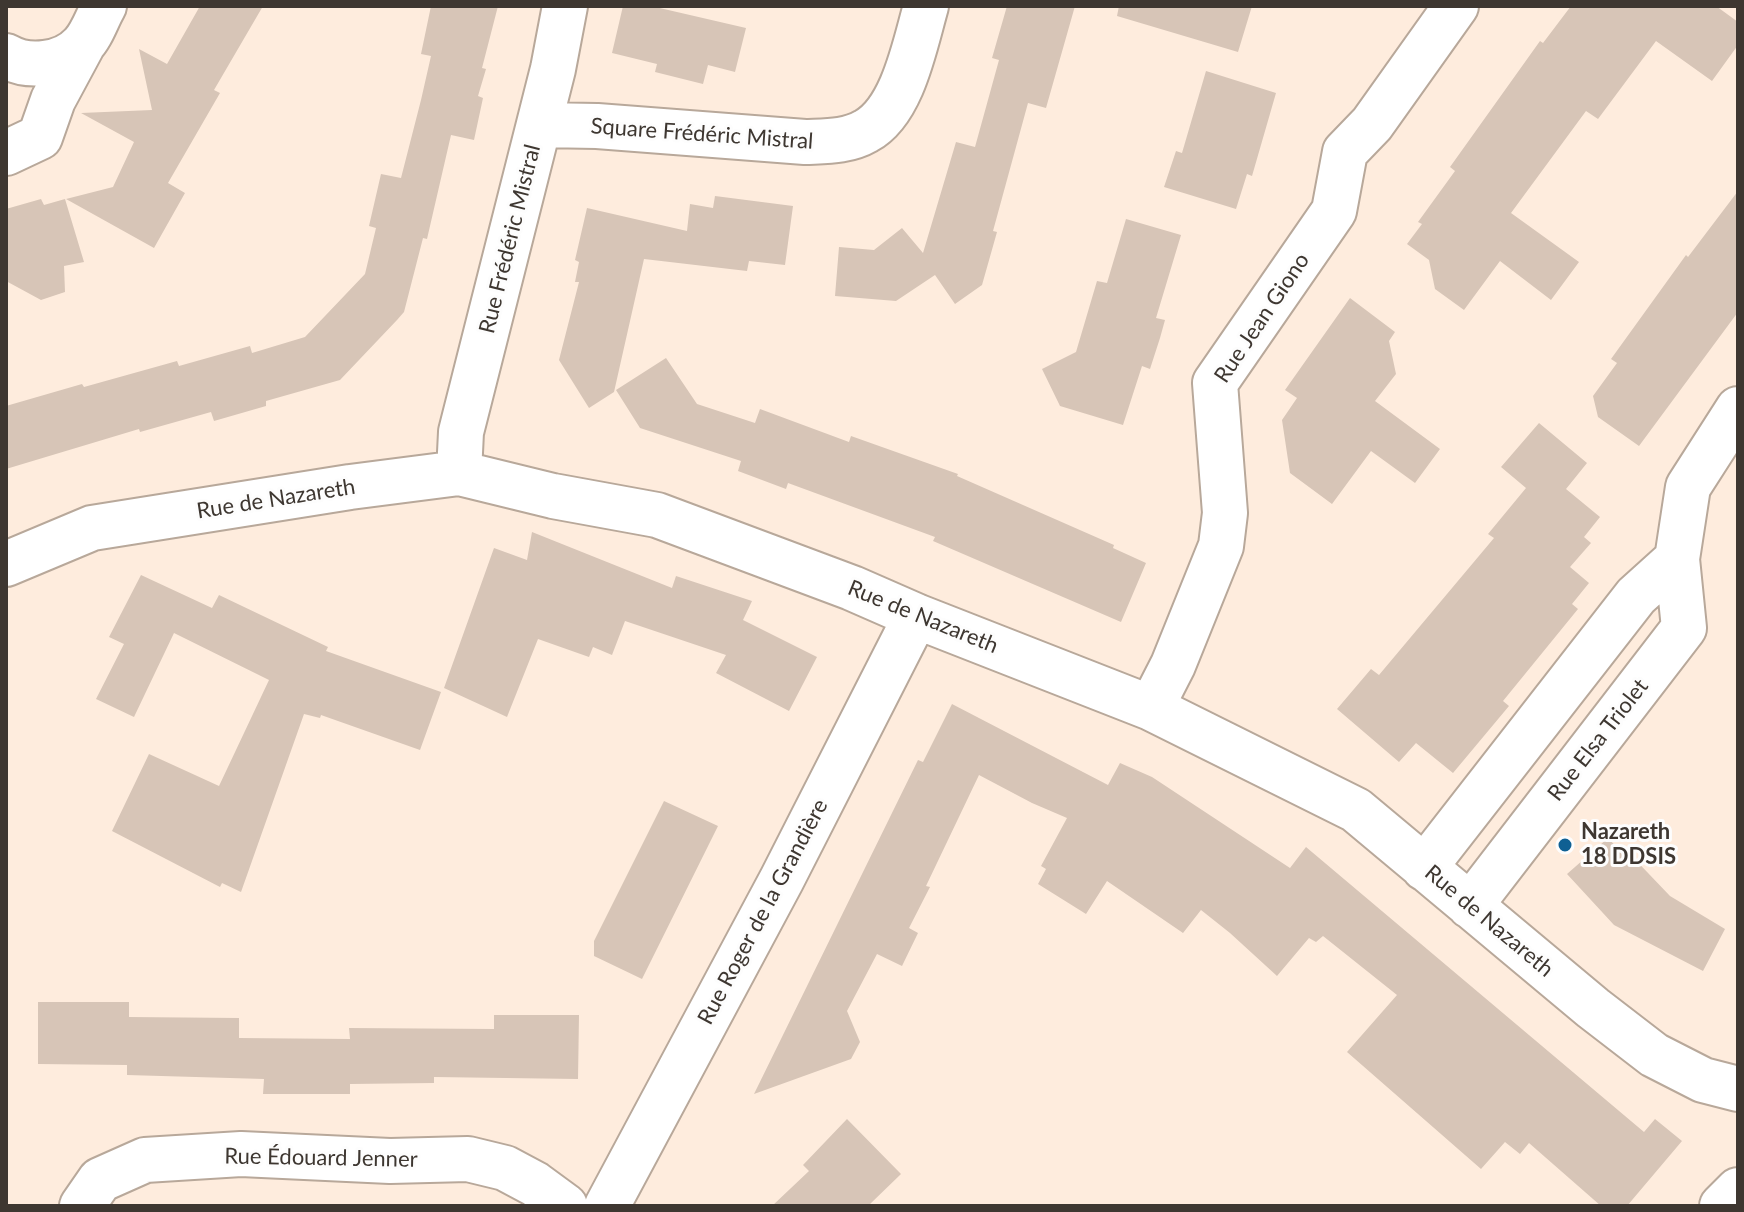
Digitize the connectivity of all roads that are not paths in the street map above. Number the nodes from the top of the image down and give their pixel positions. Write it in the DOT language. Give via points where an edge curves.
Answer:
graph roads {
  1 [pos="104,6"];
  2 [pos="565,6"];
  3 [pos="926,6"];
  4 [pos="1456,6"];
  5 [pos="82,46"];
  6 [pos="6,56"];
  7 [pos="539,125"];
  8 [pos="6,153"];
  9 [pos="1738,409"];
  10 [pos="459,473"];
  11 [pos="1677,559"];
  12 [pos="6,564"];
  13 [pos="916,616"];
  14 [pos="1151,708"];
  15 [pos="1424,868"];
  16 [pos="1470,906"];
  17 [pos="1738,1089"];
  18 [pos="1738,1190"];
  19 [pos="82,1206"];
  20 [pos="565,1206"];
  21 [pos="607,1206"];
  22 [pos="1722,1206"];
  1 -- 5 [label="street"];
  2 -- 7 [label="street, Rue Frédéric Mistral"];
  3 -- 7 [label="street, Square Frédéric Mistral" via="890,106 882,119 849,138 805,142"];
  4 -- 14 [label="street, Rue Jean Giono" via="1372,124 1345,152 1334,211 1215,383 1225,513 1221,546"];
  5 -- 6 [label="street" via="40,65"];
  5 -- 8 [label="street" via="40,137"];
  7 -- 10 [label="street, Rue Frédéric Mistral" via="461,432"];
  9 -- 11 [label="street, Rue Elsa Triolet" via="1688,487"];
  10 -- 12 [label="street, Rue de Nazareth" via="92,528"];
  10 -- 13 [label="street, Rue de Nazareth" via="657,515"];
  11 -- 15 [label="street" via="1636,596"];
  11 -- 16 [label="street, Rue Elsa Triolet" via="1684,628"];
  13 -- 14 [label="street, Rue de Nazareth"];
  13 -- 21 [label="street, Rue Roger de la Grandière"];
  14 -- 15 [label="street, Rue de Nazareth" via="1356,810"];
  15 -- 16 [label="street, Rue de Nazareth"];
  16 -- 17 [label="street, Rue de Nazareth" via="1654,1055 1703,1080"];
  18 -- 22 [label="street"];
  19 -- 20 [label="street, Rue Édouard Jenner" via="100,1180 145,1160 241,1154 468,1159 505,1168"];
}
